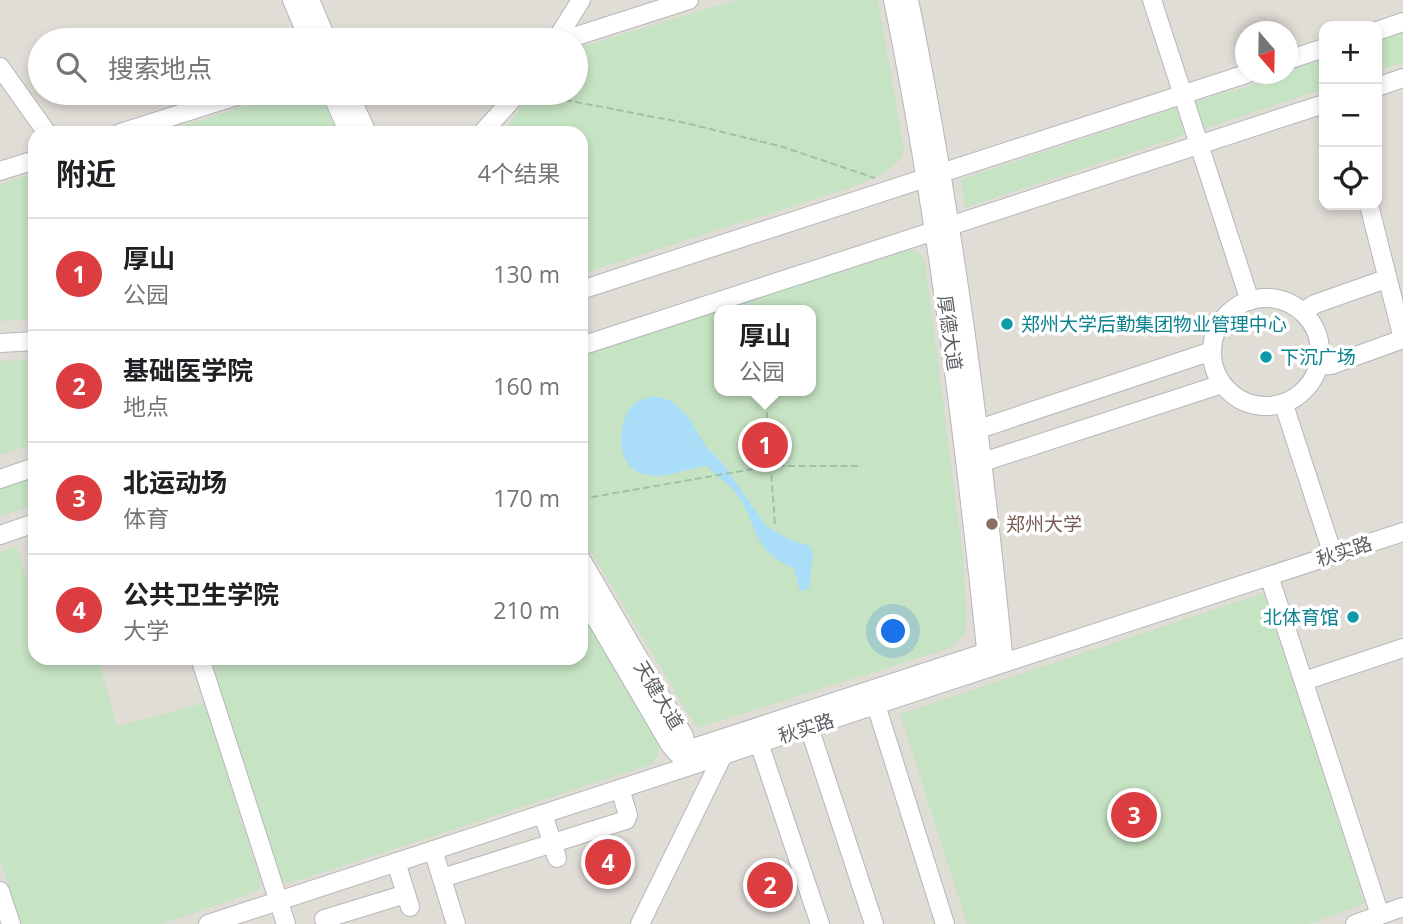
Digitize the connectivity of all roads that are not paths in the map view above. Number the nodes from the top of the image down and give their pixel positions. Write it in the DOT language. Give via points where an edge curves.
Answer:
graph roads {
  1 [pos="292,0"];
  2 [pos="310,0"];
  3 [pos="581,0"];
  4 [pos="689,0"];
  5 [pos="893,0"];
  6 [pos="909,0"];
  7 [pos="1152,0"];
  8 [pos="1403,22"];
  9 [pos="304,28"];
  10 [pos="322,28"];
  11 [pos="564,28"];
  12 [pos="1382,29"];
  13 [pos="588,32"];
  14 [pos="1319,50"];
  15 [pos="1298,56"];
  16 [pos="0,67"];
  17 [pos="1235,77"];
  18 [pos="1403,78"];
  19 [pos="1382,85"];
  20 [pos="1183,94"];
  21 [pos="208,105"];
  22 [pos="336,105"];
  23 [pos="354,105"];
  24 [pos="507,105"];
  25 [pos="1319,106"];
  26 [pos="42,126"];
  27 [pos="142,126"];
  28 [pos="346,126"];
  29 [pos="364,126"];
  30 [pos="488,126"];
  31 [pos="1199,145"];
  32 [pos="28,162"];
  33 [pos="0,171"];
  34 [pos="934,175"];
  35 [pos="1370,210"];
  36 [pos="943,228"];
  37 [pos="1386,279"];
  38 [pos="588,288"];
  39 [pos="1250,301"];
  40 [pos="1302,312"];
  41 [pos="1403,339"];
  42 [pos="28,341"];
  43 [pos="0,342"];
  44 [pos="588,344"];
  45 [pos="1212,351"];
  46 [pos="1318,366"];
  47 [pos="1222,384"];
  48 [pos="1284,405"];
  49 [pos="979,429"];
  50 [pos="983,461"];
  51 [pos="28,469"];
  52 [pos="0,479"];
  53 [pos="28,525"];
  54 [pos="1403,532"];
  55 [pos="0,535"];
  56 [pos="1333,555"];
  57 [pos="588,571"];
  58 [pos="1269,576"];
  59 [pos="588,605"];
  60 [pos="1403,648"];
  61 [pos="993,661"];
  62 [pos="203,665"];
  63 [pos="1304,681"];
  64 [pos="876,705"];
  65 [pos="809,727"];
  66 [pos="759,743"];
  67 [pos="723,755"];
  68 [pos="688,758"];
  69 [pos="620,789"];
  70 [pos="543,814"];
  71 [pos="433,850"];
  72 [pos="555,850"];
  73 [pos="396,862"];
  74 [pos="442,878"];
  75 [pos="0,891"];
  76 [pos="279,901"];
  77 [pos="1403,906"];
  78 [pos="1380,915"];
  79 [pos="324,919"];
  80 [pos="11,924"];
  81 [pos="208,924"];
  82 [pos="286,924"];
  83 [pos="456,924"];
  84 [pos="640,924"];
  85 [pos="820,924"];
  86 [pos="874,924"];
  87 [pos="945,924"];
  88 [pos="1355,924"];
  1 -- 9 [label="lane"];
  2 -- 10 [label="lane"];
  3 -- 11 [label="lane"];
  4 -- 13 [label="lane"];
  5 -- 34 [label="lane, 厚德大道"];
  6 -- 34 [label="lane, 厚德大道"];
  7 -- 20 [label="lane"];
  8 -- 12 [label="lane"];
  14 -- 15 [label="lane"];
  16 -- 26 [label="lane"];
  17 -- 20 [label="lane"];
  18 -- 19 [label="lane"];
  20 -- 31 [label="lane"];
  20 -- 34 [label="lane"];
  21 -- 27 [label="lane"];
  22 -- 28 [label="lane"];
  23 -- 29 [label="lane"];
  24 -- 30 [label="lane"];
  25 -- 31 [label="lane"];
  31 -- 36 [label="lane"];
  31 -- 39 [label="lane"];
  32 -- 33 [label="lane"];
  34 -- 36 [label="lane, 厚德大道"];
  34 -- 38 [label="lane"];
  35 -- 37 [label="lane"];
  36 -- 44 [label="lane"];
  36 -- 49 [label="lane, 厚德大道"];
  36 -- 61 [label="lane, 厚德大道"];
  37 -- 40 [label="lane"];
  37 -- 41 [label="lane"];
  39 -- 40 [label="lane" via="1278,300"];
  39 -- 45 [label="lane" via="1223,319"];
  40 -- 46 [label="lane" via="1318,341"];
  41 -- 46 [label="lane"];
  42 -- 43 [label="lane"];
  45 -- 47 [label="lane"];
  45 -- 49 [label="lane"];
  46 -- 48 [label="lane" via="1306,388"];
  47 -- 48 [label="lane" via="1233,397 1251,404"];
  47 -- 50 [label="lane"];
  48 -- 56 [label="lane"];
  49 -- 50 [label="lane, 厚德大道"];
  50 -- 61 [label="lane, 厚德大道"];
  51 -- 52 [label="lane"];
  53 -- 55 [label="lane"];
  54 -- 56 [label="lane, 秋实路"];
  56 -- 58 [label="lane, 秋实路"];
  57 -- 68 [label="lane, 天健大道" via="684,736"];
  58 -- 61 [label="lane, 秋实路"];
  58 -- 63 [label="lane"];
  59 -- 68 [label="lane, 天健大道" via="670,745"];
  60 -- 63 [label="lane"];
  61 -- 64 [label="lane, 秋实路"];
  61 -- 68 [label="lane"];
  62 -- 76 [label="lane"];
  63 -- 78 [label="lane"];
  64 -- 65 [label="lane, 秋实路"];
  64 -- 87 [label="lane"];
  65 -- 66 [label="lane, 秋实路"];
  65 -- 86 [label="lane"];
  66 -- 67 [label="lane, 秋实路"];
  66 -- 85 [label="lane"];
  67 -- 68 [label="lane, 秋实路"];
  67 -- 84 [label="lane"];
  68 -- 69 [label="lane, 秋实路"];
  69 -- 70 [label="lane, 秋实路"];
  69 -- 72 [label="lane" via="626,820"];
  70 -- 71 [label="lane, 秋实路"];
  70 -- 72 [label="lane"];
  71 -- 73 [label="lane, 秋实路"];
  71 -- 74 [label="lane"];
  72 -- 74 [label="lane"];
  73 -- 76 [label="lane, 秋实路"];
  73 -- 79 [label="lane" via="408,900"];
  74 -- 83 [label="lane"];
  75 -- 80 [label="lane"];
  76 -- 81 [label="lane, 秋实路"];
  76 -- 82 [label="lane"];
  77 -- 78 [label="lane"];
  78 -- 88 [label="lane"];
}
